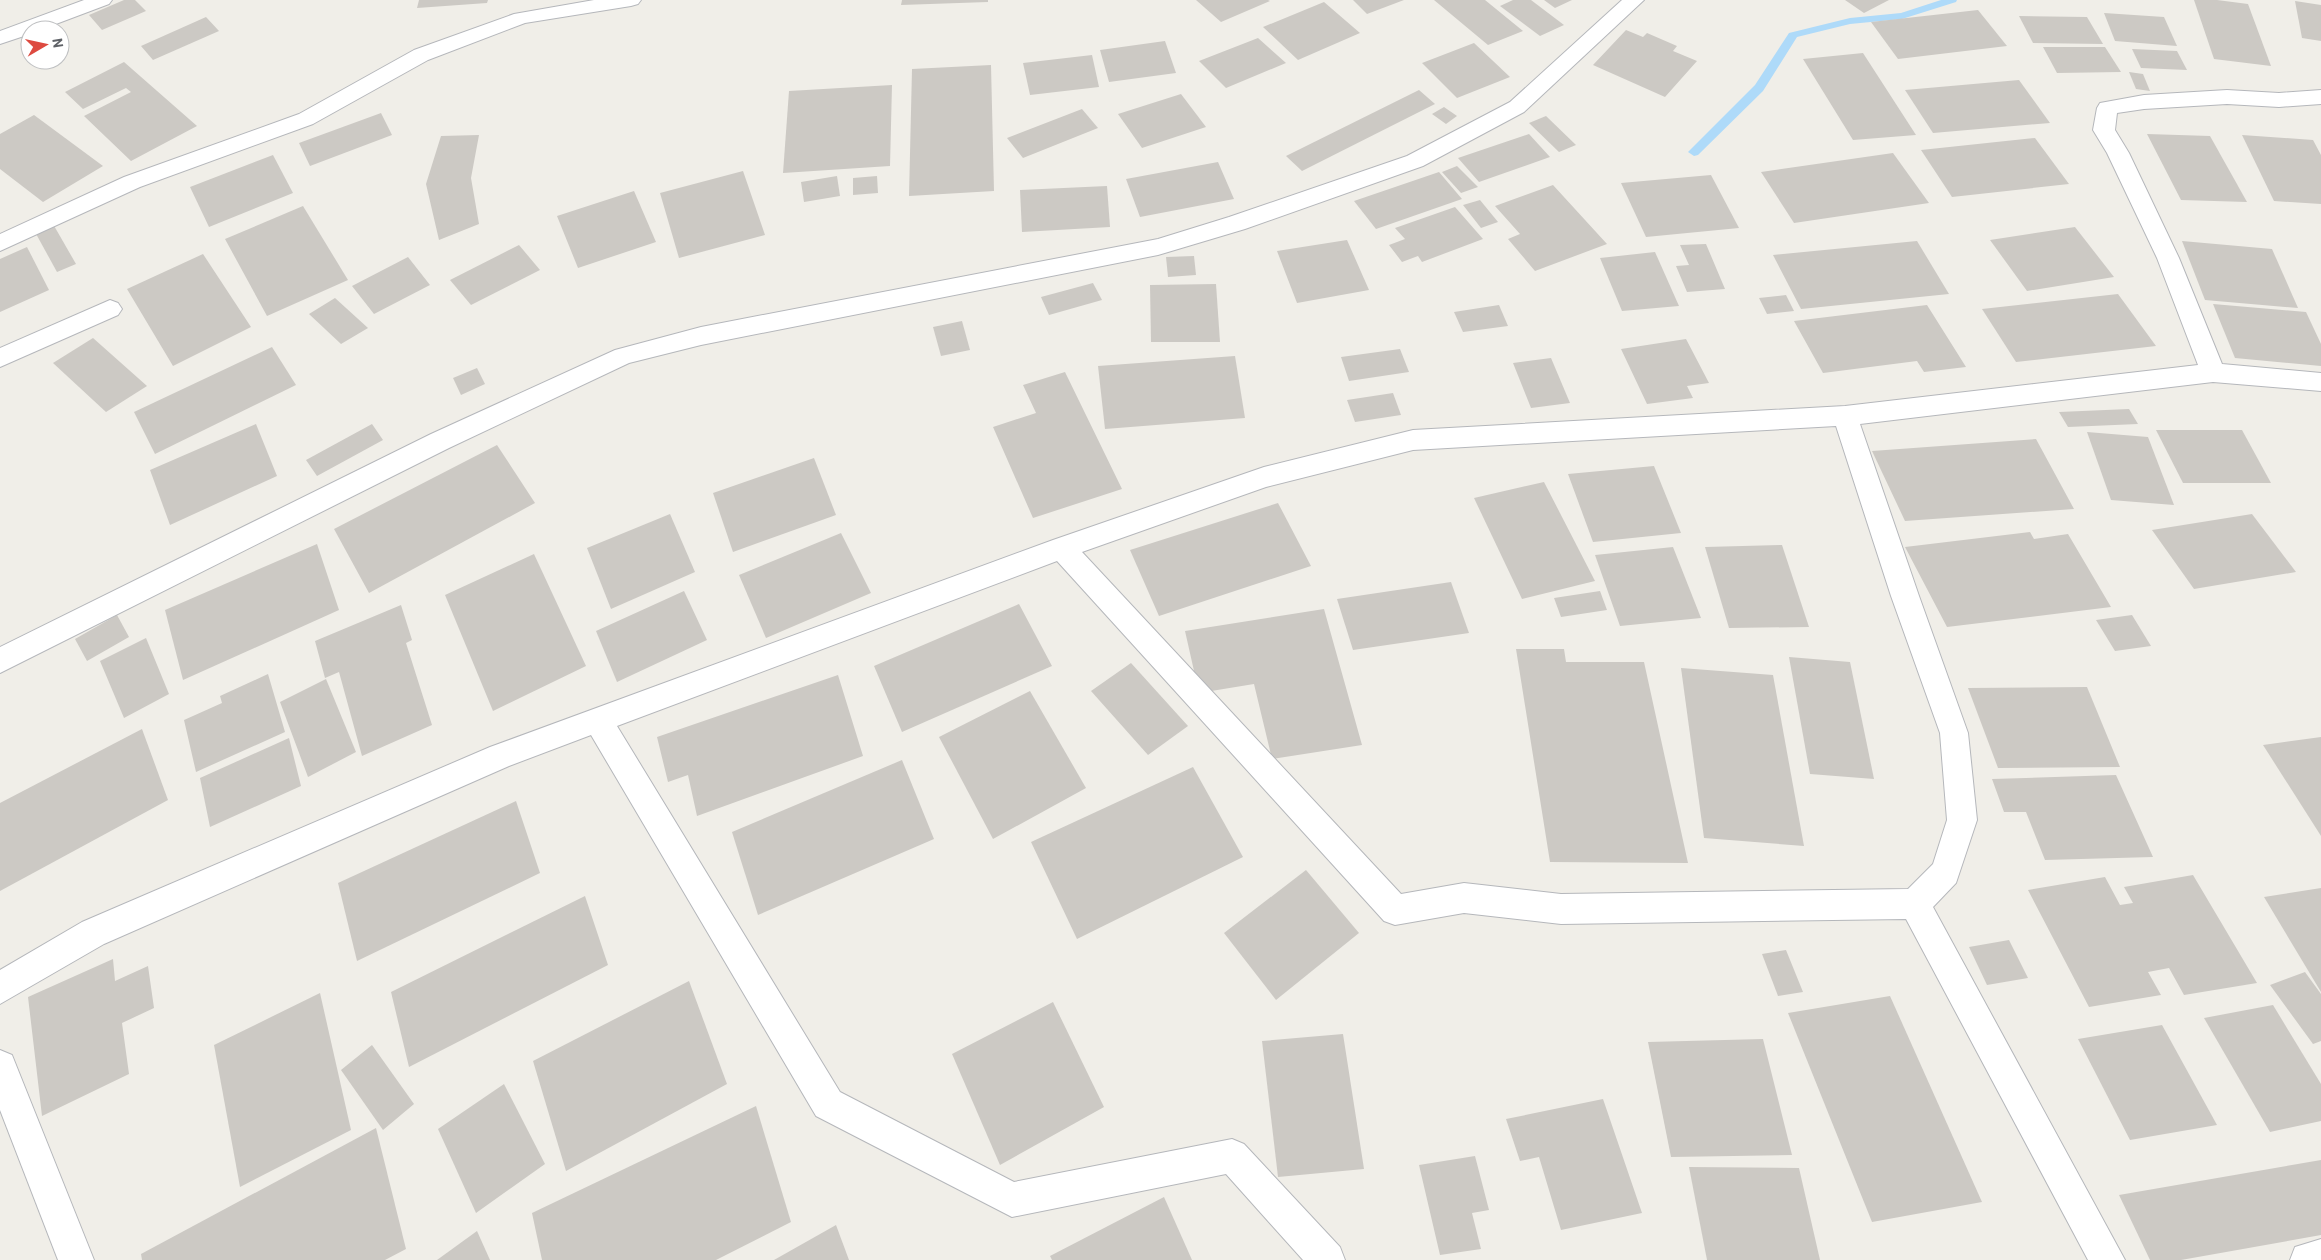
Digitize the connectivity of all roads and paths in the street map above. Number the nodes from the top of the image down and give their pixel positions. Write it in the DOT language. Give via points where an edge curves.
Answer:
graph roads {
  1 [pos="102,0"];
  2 [pos="632,0"];
  3 [pos="1634,0"];
  4 [pos="0,38"];
  5 [pos="2321,97"];
  6 [pos="0,243"];
  7 [pos="110,309"];
  8 [pos="0,358"];
  9 [pos="2214,373"];
  10 [pos="2321,382"];
  11 [pos="1845,416"];
  12 [pos="1062,548"];
  13 [pos="0,661"];
  14 [pos="598,720"];
  15 [pos="1915,904"];
  16 [pos="0,988"];
  17 [pos="0,1067"];
  18 [pos="2321,1257"];
  19 [pos="76,1260"];
  20 [pos="1327,1260"];
  21 [pos="2107,1260"];
  22 [pos="2308,1260"];
  1 -- 4 [label="street"];
  2 -- 6 [label="street" via="522,18 420,55 306,119 132,182"];
  3 -- 13 [label="street" via="1517,107 1415,161 1237,224 1158,246 711,334 623,356 440,441"];
  5 -- 9 [label="street" via="2279,100 2227,96 2107,108 2104,130 2168,258"];
  7 -- 8 [label="street"];
  9 -- 10 [label="street"];
  9 -- 11 [label="street"];
  11 -- 12 [label="street" via="1413,440 1264,478"];
  11 -- 15 [label="street" via="1904,596 1954,733 1962,820 1945,873"];
  12 -- 14 [label="street"];
  12 -- 15 [label="street" via="1395,910 1464,898 1561,909"];
  14 -- 16 [label="street" via="500,756 93,933"];
  14 -- 20 [label="street" via="828,1104 1012,1200 1232,1156"];
  15 -- 21 [label="street"];
  17 -- 19 [label="street"];
  18 -- 22 [label="street"];
}
